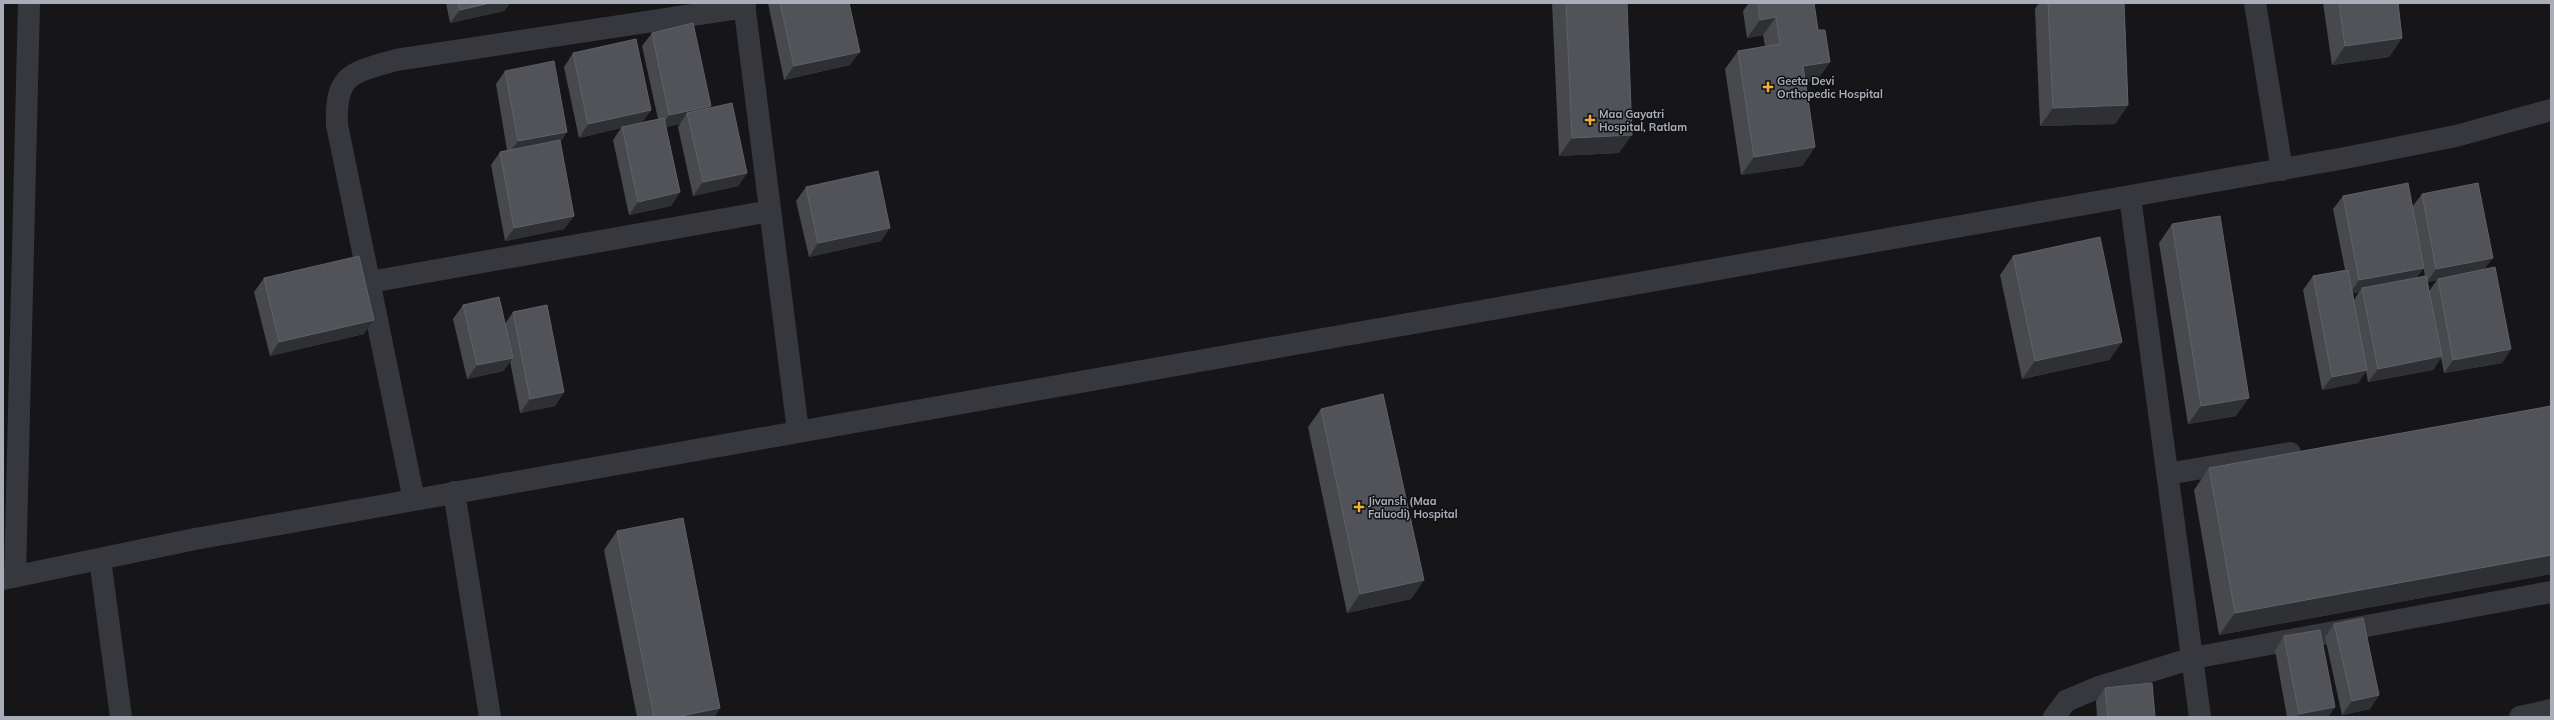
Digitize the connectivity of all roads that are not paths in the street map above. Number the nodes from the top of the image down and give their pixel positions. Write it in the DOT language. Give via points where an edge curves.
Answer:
graph roads {
  1 [pos="29,3"];
  2 [pos="2254,3"];
  3 [pos="744,5"];
  4 [pos="2551,110"];
  5 [pos="2282,170"];
  6 [pos="2130,197"];
  7 [pos="770,211"];
  8 [pos="370,282"];
  9 [pos="798,431"];
  10 [pos="2308,451"];
  11 [pos="2167,474"];
  12 [pos="454,492"];
  13 [pos="414,500"];
  14 [pos="100,559"];
  15 [pos="9,578"];
  16 [pos="2551,592"];
  17 [pos="2193,658"];
  18 [pos="2551,710"];
  19 [pos="121,717"];
  20 [pos="490,717"];
  21 [pos="2054,717"];
  22 [pos="2200,717"];
  23 [pos="2520,717"];
  1 -- 15 [label="street"];
  2 -- 5 [label="street"];
  3 -- 7 [label="street"];
  3 -- 8 [label="street" via="396,60 357,71 341,86 336,102 337,125"];
  4 -- 5 [label="street" via="2456,136"];
  5 -- 6 [label="street"];
  6 -- 9 [label="street"];
  6 -- 11 [label="street"];
  7 -- 8 [label="street"];
  7 -- 9 [label="street"];
  8 -- 13 [label="street"];
  9 -- 12 [label="street"];
  10 -- 11 [label="street"];
  11 -- 17 [label="street"];
  12 -- 13 [label="street"];
  12 -- 20 [label="street"];
  13 -- 14 [label="street" via="195,539"];
  14 -- 15 [label="street"];
  14 -- 19 [label="street"];
  16 -- 17 [label="street"];
  17 -- 21 [label="street" via="2072,698 2066,701"];
  17 -- 22 [label="street"];
  18 -- 23 [label="street"];
}
